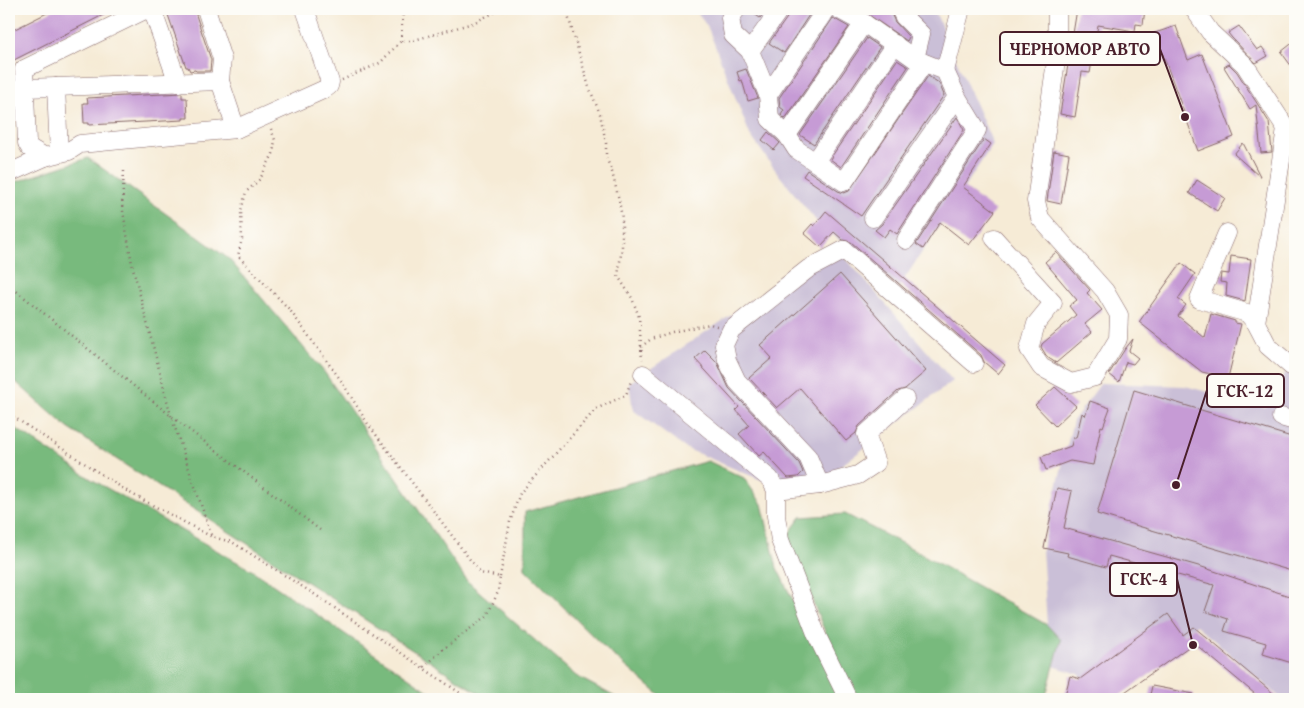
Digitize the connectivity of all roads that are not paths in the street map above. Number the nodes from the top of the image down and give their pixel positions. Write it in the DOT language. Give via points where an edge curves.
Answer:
graph roads {
  1 [pos="152,9"];
  2 [pos="206,9"];
  3 [pos="305,9"];
  4 [pos="737,9"];
  5 [pos="780,9"];
  6 [pos="826,9"];
  7 [pos="838,9"];
  8 [pos="900,9"];
  9 [pos="961,9"];
  10 [pos="1057,9"];
  11 [pos="1194,9"];
  12 [pos="136,11"];
  13 [pos="864,23"];
  14 [pos="894,44"];
  15 [pos="750,51"];
  16 [pos="920,61"];
  17 [pos="945,72"];
  18 [pos="220,81"];
  19 [pos="178,83"];
  20 [pos="56,87"];
  21 [pos="25,88"];
  22 [pos="768,95"];
  23 [pos="957,97"];
  24 [pos="1290,128"];
  25 [pos="236,129"];
  26 [pos="787,135"];
  27 [pos="52,155"];
  28 [pos="815,162"];
  29 [pos="9,173"];
  30 [pos="873,218"];
  31 [pos="1227,233"];
  32 [pos="994,238"];
  33 [pos="906,240"];
  34 [pos="1256,323"];
  35 [pos="974,363"];
  36 [pos="1295,367"];
  37 [pos="638,375"];
  38 [pos="905,399"];
  39 [pos="820,485"];
  40 [pos="776,490"];
  41 [pos="848,699"];
  1 -- 19 [label="lane"];
  2 -- 18 [label="lane" via="222,59"];
  3 -- 25 [label="lane" via="329,86"];
  4 -- 15 [label="lane" via="730,18 733,35"];
  5 -- 15 [label="lane"];
  6 -- 22 [label="lane"];
  7 -- 13 [label="lane"];
  8 -- 16 [label="lane" via="921,34"];
  9 -- 17 [label="lane"];
  10 -- 32 [label="lane" via="1057,54 1036,201 1040,218 1105,292 1119,316 1118,339 1095,377 1071,383 1040,368 1029,349 1036,324 1053,304"];
  11 -- 24 [label="lane" via="1210,32 1244,65"];
  12 -- 21 [label="lane" via="24,69"];
  13 -- 14 [label="lane"];
  13 -- 26 [label="lane"];
  14 -- 16 [label="lane"];
  14 -- 28 [label="lane"];
  15 -- 22 [label="lane"];
  16 -- 17 [label="lane"];
  16 -- 28 [label="lane" via="844,182"];
  17 -- 23 [label="lane"];
  18 -- 19 [label="lane"];
  18 -- 25 [label="lane"];
  19 -- 20 [label="lane"];
  20 -- 21 [label="lane"];
  20 -- 27 [label="lane"];
  21 -- 27 [label="lane" via="27,143 30,148"];
  22 -- 26 [label="lane" via="770,119"];
  23 -- 30 [label="lane"];
  23 -- 33 [label="lane" via="977,130"];
  24 -- 34 [label="lane"];
  25 -- 27 [label="lane" via="80,144"];
  26 -- 28 [label="lane" via="796,148"];
  27 -- 29 [label="lane"];
  31 -- 34 [label="lane" via="1199,299 1247,313"];
  34 -- 36 [label="lane" via="1268,346"];
  35 -- 39 [label="lane" via="844,250 808,269 731,330 724,345 737,381 808,457"];
  37 -- 40 [label="lane" via="741,454 770,479"];
  38 -- 39 [label="lane" via="866,434 876,463 858,476"];
  39 -- 40 [label="lane"];
  40 -- 41 [label="lane" via="780,540 818,636"];
}
